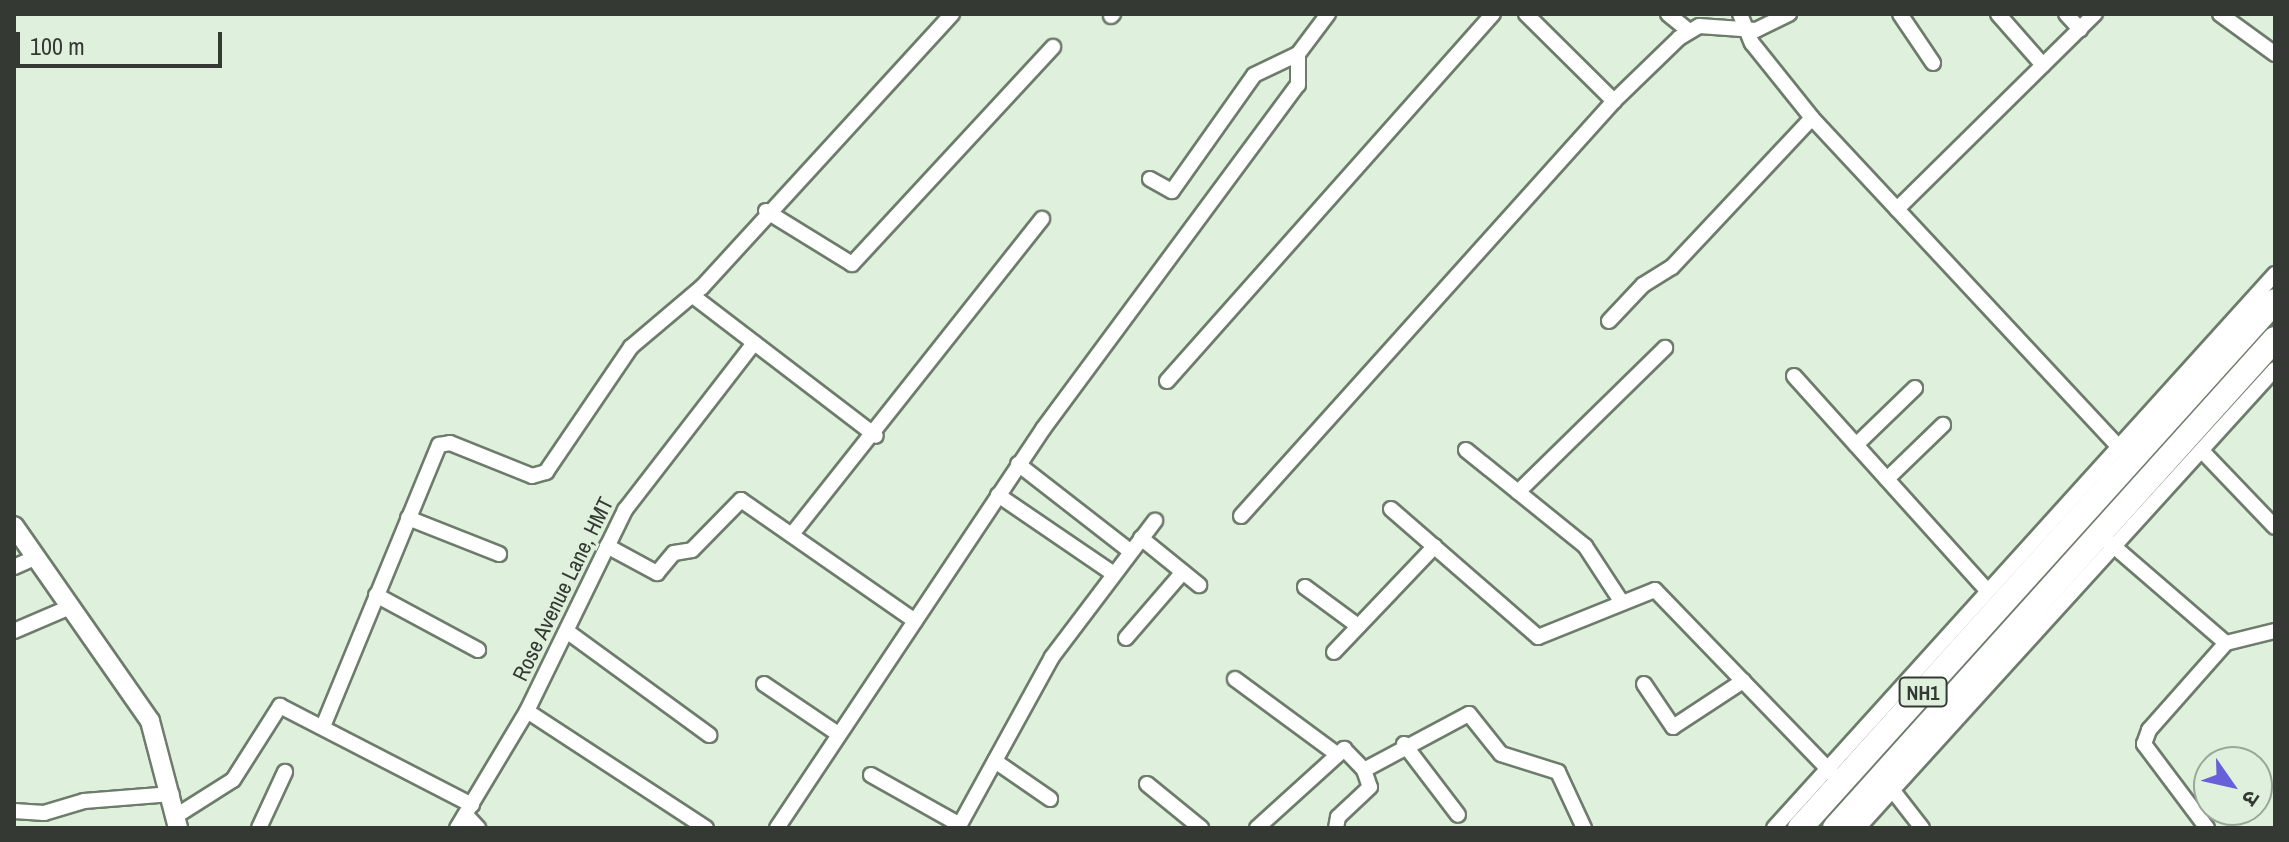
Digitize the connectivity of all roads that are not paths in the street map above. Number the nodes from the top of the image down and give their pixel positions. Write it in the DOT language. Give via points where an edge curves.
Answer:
graph roads {
  1 [pos="952,14"];
  2 [pos="1328,14"];
  3 [pos="1493,14"];
  4 [pos="1526,14"];
  5 [pos="1668,14"];
  6 [pos="1740,14"];
  7 [pos="1789,14"];
  8 [pos="1900,14"];
  9 [pos="1998,14"];
  10 [pos="2066,14"];
  11 [pos="2095,14"];
  12 [pos="2220,14"];
  13 [pos="2080,29"];
  14 [pos="1689,31"];
  15 [pos="1745,32"];
  16 [pos="1053,47"];
  17 [pos="1298,54"];
  18 [pos="2275,54"];
  19 [pos="1933,63"];
  20 [pos="2043,65"];
  21 [pos="1614,101"];
  22 [pos="1812,118"];
  23 [pos="1150,179"];
  24 [pos="1897,209"];
  25 [pos="766,211"];
  26 [pos="1042,219"];
  27 [pos="2275,274"];
  28 [pos="693,296"];
  29 [pos="2275,301"];
  30 [pos="1609,321"];
  31 [pos="2275,339"];
  32 [pos="754,343"];
  33 [pos="1665,348"];
  34 [pos="2275,369"];
  35 [pos="1794,376"];
  36 [pos="1167,381"];
  37 [pos="1915,388"];
  38 [pos="1943,425"];
  39 [pos="876,436"];
  40 [pos="1856,445"];
  41 [pos="1466,450"];
  42 [pos="2202,451"];
  43 [pos="2124,453"];
  44 [pos="1018,464"];
  45 [pos="1887,479"];
  46 [pos="1518,492"];
  47 [pos="998,495"];
  48 [pos="1391,509"];
  49 [pos="1241,516"];
  50 [pos="408,518"];
  51 [pos="1155,521"];
  52 [pos="14,526"];
  53 [pos="2275,527"];
  54 [pos="793,533"];
  55 [pos="1141,538"];
  56 [pos="2108,541"];
  57 [pos="607,546"];
  58 [pos="1435,546"];
  59 [pos="1131,552"];
  60 [pos="499,554"];
  61 [pos="36,557"];
  62 [pos="14,567"];
  63 [pos="1183,572"];
  64 [pos="1114,574"];
  65 [pos="1199,585"];
  66 [pos="1305,587"];
  67 [pos="1987,590"];
  68 [pos="376,595"];
  69 [pos="1621,601"];
  70 [pos="70,607"];
  71 [pos="915,621"];
  72 [pos="1358,626"];
  73 [pos="14,631"];
  74 [pos="2275,631"];
  75 [pos="568,632"];
  76 [pos="1126,638"];
  77 [pos="2226,643"];
  78 [pos="478,650"];
  79 [pos="1334,652"];
  80 [pos="1235,679"];
  81 [pos="1743,681"];
  82 [pos="764,684"];
  83 [pos="1644,684"];
  84 [pos="527,711"];
  85 [pos="324,724"];
  86 [pos="838,734"];
  87 [pos="709,735"];
  88 [pos="1404,744"];
  89 [pos="1334,752"];
  90 [pos="995,761"];
  91 [pos="1364,770"];
  92 [pos="285,772"];
  93 [pos="871,775"];
  94 [pos="1834,775"];
  95 [pos="1887,783"];
  96 [pos="1147,784"];
  97 [pos="172,794"];
  98 [pos="1050,799"];
  99 [pos="469,810"];
  100 [pos="14,811"];
  101 [pos="1458,815"];
  102 [pos="177,822"];
  103 [pos="959,826"];
  104 [pos="1784,827"];
  105 [pos="259,828"];
  106 [pos="457,828"];
  107 [pos="478,828"];
  108 [pos="706,828"];
  109 [pos="777,828"];
  110 [pos="1201,828"];
  111 [pos="1257,828"];
  112 [pos="1336,828"];
  113 [pos="1584,828"];
  114 [pos="1835,828"];
  115 [pos="1858,828"];
  116 [pos="1922,828"];
  117 [pos="2207,828"];
  1 -- 25 [label="street"];
  2 -- 17 [label="street"];
  3 -- 36 [label="street"];
  4 -- 21 [label="street"];
  5 -- 14 [label="street"];
  6 -- 15 [label="street"];
  7 -- 15 [label="street"];
  8 -- 19 [label="street"];
  9 -- 20 [label="street"];
  10 -- 13 [label="street"];
  11 -- 13 [label="street"];
  12 -- 18 [label="street"];
  13 -- 20 [label="street"];
  14 -- 15 [label="street" via="1708,25"];
  14 -- 21 [label="street"];
  15 -- 22 [label="street"];
  16 -- 25 [label="street" via="855,262 842,261"];
  17 -- 23 [label="street" via="1254,75 1172,191"];
  17 -- 44 [label="street" via="1298,85"];
  20 -- 24 [label="street"];
  21 -- 49 [label="street"];
  22 -- 24 [label="street"];
  22 -- 30 [label="street" via="1672,267 1643,285"];
  24 -- 43 [label="street"];
  25 -- 28 [label="street"];
  26 -- 39 [label="street"];
  27 -- 43 [label="street"];
  28 -- 32 [label="street"];
  28 -- 50 [label="street" via="631,347 541,476 442,443"];
  29 -- 43 [label="highway, NH1"];
  31 -- 56 [label="highway, NH1"];
  32 -- 39 [label="street"];
  32 -- 57 [label="street, Rose Avenue Lane, HMT" via="633,497"];
  33 -- 46 [label="street"];
  34 -- 42 [label="street"];
  35 -- 40 [label="street"];
  37 -- 40 [label="street"];
  38 -- 45 [label="street"];
  39 -- 54 [label="street"];
  40 -- 45 [label="street"];
  41 -- 46 [label="street"];
  42 -- 53 [label="street"];
  42 -- 56 [label="street"];
  43 -- 67 [label="street"];
  43 -- 94 [label="highway, NH1" via="2046,557"];
  44 -- 47 [label="street"];
  44 -- 59 [label="street"];
  45 -- 67 [label="street"];
  46 -- 69 [label="street" via="1585,546"];
  47 -- 64 [label="street"];
  47 -- 71 [label="street"];
  48 -- 58 [label="street"];
  50 -- 60 [label="street"];
  50 -- 68 [label="street"];
  51 -- 55 [label="street"];
  52 -- 61 [label="street"];
  54 -- 57 [label="street" via="738,500 692,550 674,553 657,573"];
  54 -- 71 [label="street"];
  55 -- 59 [label="street"];
  55 -- 63 [label="street"];
  56 -- 77 [label="street"];
  56 -- 95 [label="highway, NH1"];
  57 -- 75 [label="street, Rose Avenue Lane, HMT"];
  58 -- 69 [label="street" via="1538,637"];
  58 -- 72 [label="street"];
  59 -- 64 [label="street"];
  61 -- 62 [label="street"];
  61 -- 70 [label="street"];
  63 -- 65 [label="street"];
  63 -- 76 [label="street"];
  64 -- 90 [label="street" via="1052,657"];
  66 -- 72 [label="street"];
  67 -- 94 [label="street"];
  68 -- 78 [label="street"];
  68 -- 85 [label="street"];
  69 -- 81 [label="street" via="1655,590"];
  70 -- 73 [label="street"];
  70 -- 97 [label="street" via="150,721"];
  71 -- 86 [label="street"];
  72 -- 79 [label="street"];
  74 -- 77 [label="street"];
  75 -- 84 [label="street, Rose Avenue Lane, HMT"];
  75 -- 87 [label="street"];
  77 -- 117 [label="street" via="2155,722 2144,744"];
  80 -- 89 [label="street"];
  81 -- 83 [label="street" via="1673,727"];
  81 -- 94 [label="street"];
  82 -- 86 [label="street"];
  84 -- 99 [label="street, Rose Avenue Lane, HMT"];
  84 -- 108 [label="street"];
  85 -- 99 [label="street"];
  85 -- 102 [label="street" via="277,707 233,780"];
  86 -- 109 [label="street"];
  88 -- 91 [label="street"];
  88 -- 101 [label="street"];
  88 -- 113 [label="street" via="1469,714 1501,754 1558,772"];
  89 -- 91 [label="street" via="1349,752"];
  89 -- 111 [label="street"];
  90 -- 98 [label="street"];
  90 -- 103 [label="street"];
  91 -- 112 [label="street" via="1370,787 1338,817"];
  92 -- 105 [label="street"];
  93 -- 103 [label="street"];
  94 -- 104 [label="highway, NH1"];
  95 -- 114 [label="highway, NH1"];
  95 -- 115 [label="street"];
  95 -- 116 [label="street"];
  96 -- 110 [label="street"];
  97 -- 100 [label="street" via="84,801 44,813"];
  97 -- 102 [label="street"];
  99 -- 106 [label="street, Rose Avenue Lane, HMT"];
  99 -- 107 [label="street"];
}
